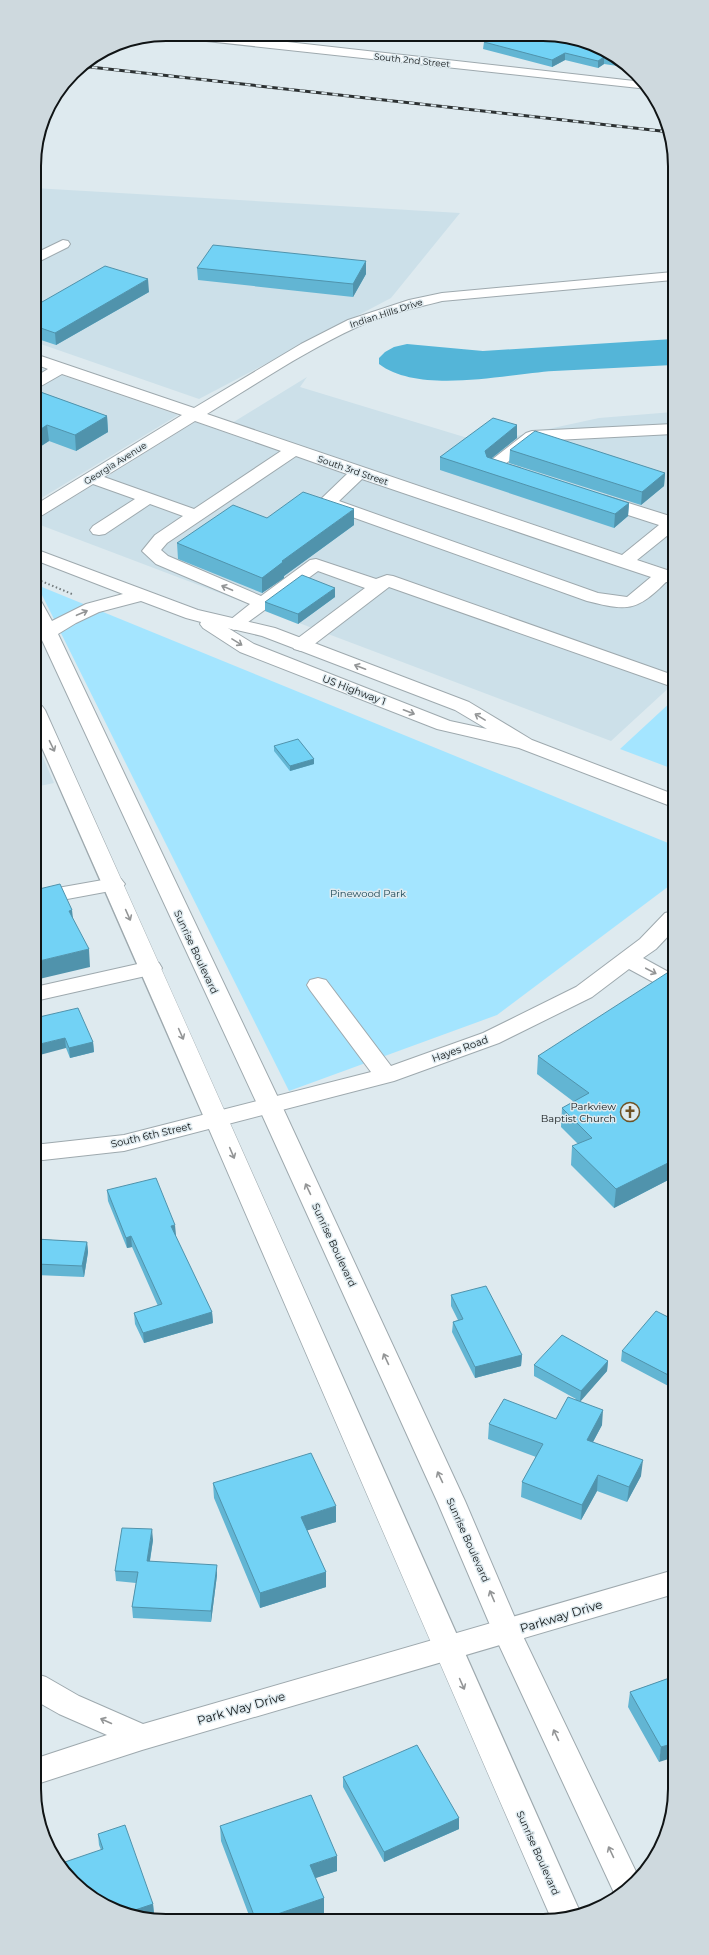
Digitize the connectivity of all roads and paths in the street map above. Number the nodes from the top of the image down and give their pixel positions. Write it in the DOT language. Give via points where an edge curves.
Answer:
graph roads {
  1 [pos="245,41"];
  2 [pos="302,41"];
  3 [pos="292,46"];
  4 [pos="638,85"];
  5 [pos="63,244"];
  6 [pos="41,256"];
  7 [pos="668,276"];
  8 [pos="41,362"];
  9 [pos="60,368"];
  10 [pos="41,379"];
  11 [pos="194,414"];
  12 [pos="668,429"];
  13 [pos="294,450"];
  14 [pos="359,472"];
  15 [pos="530,477"];
  16 [pos="91,478"];
  17 [pos="582,494"];
  18 [pos="148,498"];
  19 [pos="41,508"];
  20 [pos="196,515"];
  21 [pos="668,521"];
  22 [pos="668,525"];
  23 [pos="99,530"];
  24 [pos="41,556"];
  25 [pos="624,562"];
  26 [pos="668,577"];
  27 [pos="41,581"];
  28 [pos="378,586"];
  29 [pos="73,594"];
  30 [pos="142,595"];
  31 [pos="263,603"];
  32 [pos="192,614"];
  33 [pos="41,618"];
  34 [pos="234,624"];
  35 [pos="48,633"];
  36 [pos="301,645"];
  37 [pos="668,679"];
  38 [pos="41,723"];
  39 [pos="525,744"];
  40 [pos="668,799"];
  41 [pos="114,884"];
  42 [pos="41,898"];
  43 [pos="668,929"];
  44 [pos="628,959"];
  45 [pos="151,968"];
  46 [pos="668,981"];
  47 [pos="318,985"];
  48 [pos="41,993"];
  49 [pos="386,1076"];
  50 [pos="270,1106"];
  51 [pos="218,1119"];
  52 [pos="41,1152"];
  53 [pos="668,1584"];
  54 [pos="508,1632"];
  55 [pos="447,1648"];
  56 [pos="41,1689"];
  57 [pos="142,1737"];
  58 [pos="41,1769"];
  59 [pos="625,1882"];
  60 [pos="564,1912"];
  1 -- 3 [label="main road, South 2nd Street"];
  2 -- 3 [label="main road"];
  3 -- 4 [label="main road, South 2nd Street"];
  5 -- 6 [label="main road"];
  7 -- 11 [label="main road, Indian Hills Drive" via="442,297 414,303 353,323 306,347"];
  8 -- 9 [label="main road, South 3rd Street"];
  9 -- 10 [label="main road"];
  9 -- 11 [label="main road, South 3rd Street"];
  11 -- 13 [label="main road, South 3rd Street"];
  11 -- 16 [label="main road, Georgia Avenue"];
  12 -- 15 [label="main road" via="532,436 493,465"];
  13 -- 14 [label="main road, South 3rd Street"];
  13 -- 20 [label="main road"];
  14 -- 25 [label="main road, South 3rd Street"];
  14 -- 26 [label="main road" via="330,499 333,504 593,597 623,604 637,600"];
  16 -- 18 [label="main road"];
  16 -- 19 [label="main road, Georgia Avenue"];
  17 -- 21 [label="main road"];
  18 -- 20 [label="main road"];
  18 -- 23 [label="main road"];
  31 -- 20 [label="main road, one-way" via="162,560 151,551 161,539"];
  22 -- 25 [label="main road"];
  24 -- 30 [label="main road, US Highway 1"];
  25 -- 26 [label="main road, South 3rd Street"];
  27 -- 29 [label="path"];
  28 -- 31 [label="main road" via="316,564"];
  28 -- 36 [label="main road"];
  28 -- 37 [label="main road" via="387,580"];
  30 -- 32 [label="main road, US Highway 1"];
  35 -- 30 [label="main road, one-way" via="62,623 96,607"];
  31 -- 34 [label="main road"];
  32 -- 34 [label="main road, US Highway 1"];
  32 -- 39 [label="main road, US Highway 1, one-way" via="246,648 444,725"];
  33 -- 35 [label="main road, Sunrise Boulevard"];
  34 -- 36 [label="main road, US Highway 1" via="268,632"];
  35 -- 50 [label="main road, Sunrise Boulevard"];
  39 -- 36 [label="main road, US Highway 1, one-way" via="462,706"];
  38 -- 41 [label="main road, Sunrise Boulevard, one-way"];
  39 -- 40 [label="main road, US Highway 1"];
  41 -- 42 [label="main road"];
  41 -- 45 [label="main road, Sunrise Boulevard, one-way"];
  43 -- 44 [label="main road, Hayes Road"];
  44 -- 46 [label="main road, one-way"];
  44 -- 49 [label="main road, Hayes Road" via="584,992 491,1038"];
  45 -- 48 [label="main road"];
  45 -- 51 [label="main road, Sunrise Boulevard, one-way"];
  47 -- 49 [label="main road"];
  49 -- 50 [label="main road, Hayes Road"];
  50 -- 51 [label="main road, Hayes Road"];
  54 -- 50 [label="main road, Sunrise Boulevard, one-way" via="451,1501"];
  51 -- 52 [label="main road, South 6th Street" via="124,1143"];
  51 -- 55 [label="main road, Sunrise Boulevard, one-way"];
  53 -- 54 [label="main road, Parkway Drive"];
  54 -- 55 [label="main road, Parkway Drive"];
  59 -- 54 [label="main road, Sunrise Boulevard, one-way"];
  55 -- 57 [label="main road, Park Way Drive"];
  55 -- 60 [label="main road, Sunrise Boulevard, one-way"];
  57 -- 56 [label="main road, one-way" via="69,1705"];
  57 -- 58 [label="main road, Park Way Drive"];
}
